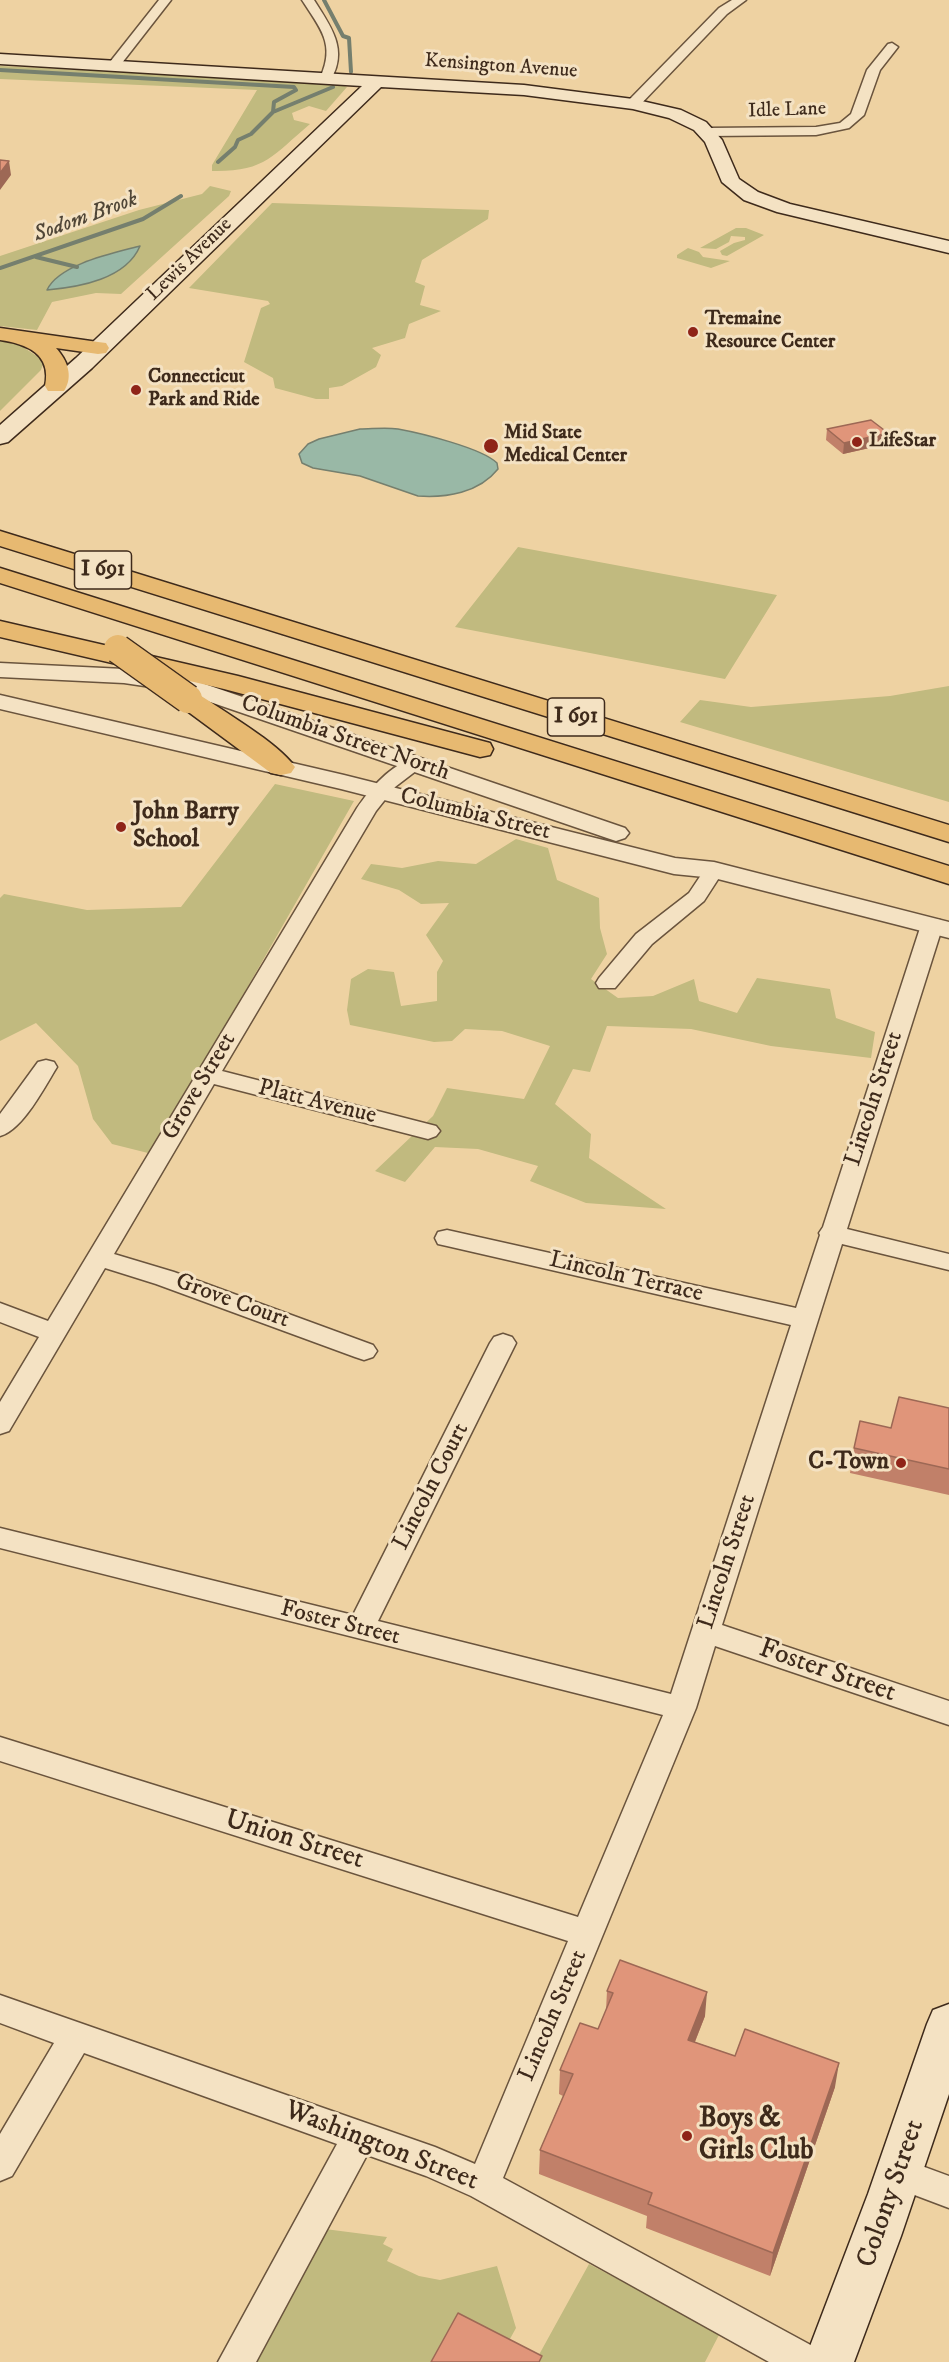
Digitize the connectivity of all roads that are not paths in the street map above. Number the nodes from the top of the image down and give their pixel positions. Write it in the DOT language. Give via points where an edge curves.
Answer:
graph roads {
  1 [pos="165,0"];
  2 [pos="308,0"];
  3 [pos="740,0"];
  4 [pos="892,47"];
  5 [pos="0,59"];
  6 [pos="114,65"];
  7 [pos="326,78"];
  8 [pos="377,81"];
  9 [pos="633,104"];
  10 [pos="708,132"];
  11 [pos="949,247"];
  12 [pos="8,335"];
  13 [pos="98,348"];
  14 [pos="56,386"];
  15 [pos="0,436"];
  16 [pos="1,539"];
  17 [pos="0,574"];
  18 [pos="0,584"];
  19 [pos="0,628"];
  20 [pos="0,670"];
  21 [pos="0,702"];
  22 [pos="415,764"];
  23 [pos="281,768"];
  24 [pos="380,791"];
  25 [pos="949,834"];
  26 [pos="907,861"];
  27 [pos="714,870"];
  28 [pos="949,875"];
  29 [pos="940,927"];
  30 [pos="608,983"];
  31 [pos="46,1067"];
  32 [pos="207,1075"];
  33 [pos="0,1128"];
  34 [pos="428,1131"];
  35 [pos="831,1233"];
  36 [pos="447,1238"];
  37 [pos="99,1258"];
  38 [pos="949,1262"];
  39 [pos="0,1312"];
  40 [pos="805,1319"];
  41 [pos="54,1333"];
  42 [pos="502,1343"];
  43 [pos="364,1351"];
  44 [pos="0,1424"];
  45 [pos="0,1538"];
  46 [pos="360,1629"];
  47 [pos="706,1631"];
  48 [pos="681,1708"];
  49 [pos="949,1713"];
  50 [pos="0,1749"];
  51 [pos="589,1934"];
  52 [pos="0,2009"];
  53 [pos="949,2024"];
  54 [pos="75,2036"];
  55 [pos="359,2136"];
  56 [pos="0,2164"];
  57 [pos="900,2174"];
  58 [pos="483,2185"];
  59 [pos="949,2192"];
  60 [pos="236,2362"];
  61 [pos="805,2362"];
  62 [pos="829,2362"];
  1 -- 6 [label="street"];
  2 -- 7 [label="street" via="333,46 335,60"];
  3 -- 9 [label="street" via="723,11"];
  4 -- 10 [label="street, Idle Lane" via="873,71 861,111 852,123 816,131"];
  5 -- 6 [label="main road, Kensington Avenue"];
  6 -- 7 [label="main road, Kensington Avenue"];
  7 -- 8 [label="main road, Kensington Avenue"];
  8 -- 9 [label="main road, Kensington Avenue" via="524,90"];
  8 -- 13 [label="main road, Lewis Avenue"];
  9 -- 10 [label="main road, Kensington Avenue" via="682,117"];
  10 -- 11 [label="main road" via="731,182 751,196 784,208"];
  12 -- 13 [label="highway"];
  12 -- 14 [label="highway" via="38,345 56,360 60,371"];
  13 -- 14 [label="main road, Lewis Avenue"];
  14 -- 15 [label="main road, Lewis Avenue"];
  16 -- 25 [label="highway, I 691"];
  17 -- 26 [label="highway, I 691"];
  18 -- 23 [label="highway, bridge" via="66,613"];
  19 -- 26 [label="highway" via="340,711 849,854"];
  20 -- 22 [label="street, Columbia Street North" via="124,675 182,684"];
  21 -- 23 [label="street, Columbia Street"];
  22 -- 24 [label="street, Grove Street"];
  22 -- 27 [label="street, Columbia Street North" via="693,859"];
  23 -- 24 [label="street, Columbia Street"];
  24 -- 27 [label="street, Columbia Street" via="668,864"];
  24 -- 32 [label="street, Grove Street"];
  26 -- 28 [label="highway, I 691"];
  27 -- 29 [label="street, Columbia Street"];
  27 -- 30 [label="street" via="697,897 644,939"];
  29 -- 35 [label="street, Lincoln Street"];
  31 -- 33 [label="street" via="25,1100"];
  32 -- 34 [label="street, Platt Avenue"];
  32 -- 37 [label="street, Grove Street"];
  35 -- 38 [label="street"];
  35 -- 40 [label="street, Lincoln Street"];
  36 -- 40 [label="street, Lincoln Terrace"];
  37 -- 41 [label="street, Grove Street"];
  37 -- 43 [label="street, Grove Court"];
  39 -- 41 [label="street"];
  40 -- 47 [label="street, Lincoln Street"];
  41 -- 44 [label="street, Grove Street"];
  42 -- 46 [label="street, Lincoln Court"];
  45 -- 46 [label="street, Foster Street"];
  46 -- 48 [label="street, Foster Street"];
  47 -- 48 [label="street, Lincoln Street"];
  47 -- 49 [label="street, Foster Street"];
  48 -- 51 [label="street, Lincoln Street"];
  50 -- 51 [label="street, Union Street"];
  51 -- 58 [label="street, Lincoln Street"];
  52 -- 54 [label="street, Washington Street"];
  53 -- 57 [label="main road, Colony Street"];
  54 -- 55 [label="street, Washington Street"];
  54 -- 56 [label="street"];
  55 -- 58 [label="street, Washington Street"];
  55 -- 60 [label="street"];
  57 -- 59 [label="street"];
  57 -- 62 [label="main road, Colony Street"];
  58 -- 61 [label="street, Washington Street"];
}
